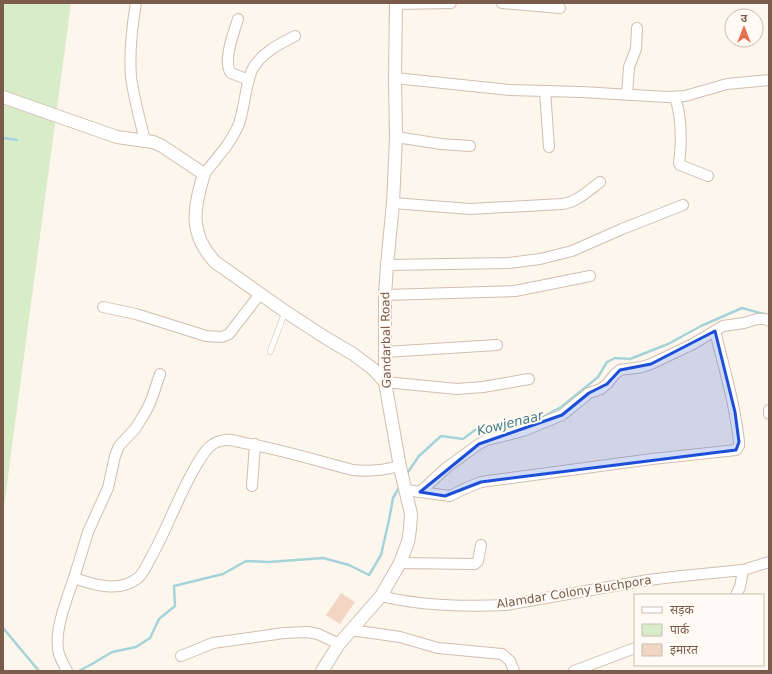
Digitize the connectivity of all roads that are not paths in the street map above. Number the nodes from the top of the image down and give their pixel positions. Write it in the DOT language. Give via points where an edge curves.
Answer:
graph roads {
  1 [pos="136,3"];
  2 [pos="396,3"];
  3 [pos="451,3"];
  4 [pos="502,3"];
  5 [pos="560,8"];
  6 [pos="238,19"];
  7 [pos="637,28"];
  8 [pos="296,36"];
  9 [pos="395,78"];
  10 [pos="249,80"];
  11 [pos="769,80"];
  12 [pos="545,91"];
  13 [pos="627,94"];
  14 [pos="3,97"];
  15 [pos="676,97"];
  16 [pos="396,137"];
  17 [pos="145,140"];
  18 [pos="470,146"];
  19 [pos="548,147"];
  20 [pos="204,174"];
  21 [pos="708,176"];
  22 [pos="600,182"];
  23 [pos="393,203"];
  24 [pos="683,205"];
  25 [pos="387,265"];
  26 [pos="590,276"];
  27 [pos="260,294"];
  28 [pos="385,295"];
  29 [pos="103,307"];
  30 [pos="286,312"];
  31 [pos="769,321"];
  32 [pos="715,331"];
  33 [pos="497,345"];
  34 [pos="270,352"];
  35 [pos="385,352"];
  36 [pos="160,374"];
  37 [pos="529,379"];
  38 [pos="384,382"];
  39 [pos="769,410"];
  40 [pos="769,414"];
  41 [pos="255,444"];
  42 [pos="400,467"];
  43 [pos="252,486"];
  44 [pos="406,490"];
  45 [pos="420,492"];
  46 [pos="481,545"];
  47 [pos="769,562"];
  48 [pos="400,563"];
  49 [pos="743,570"];
  50 [pos="74,578"];
  51 [pos="736,594"];
  52 [pos="381,596"];
  53 [pos="351,630"];
  54 [pos="339,644"];
  55 [pos="634,648"];
  56 [pos="181,656"];
  57 [pos="67,671"];
  58 [pos="322,671"];
  59 [pos="514,671"];
  60 [pos="574,671"];
  1 -- 17 [label="street" via="131,38 131,75"];
  2 -- 3 [label="street"];
  2 -- 9 [label="street, Gandarbal Road"];
  4 -- 5 [label="street"];
  6 -- 10 [label="street" via="231,40 227,66 231,73"];
  7 -- 13 [label="street" via="636,49 630,67"];
  8 -- 10 [label="street" via="275,46 259,60"];
  9 -- 12 [label="street" via="510,90"];
  9 -- 16 [label="street, Gandarbal Road"];
  10 -- 20 [label="street" via="242,112 232,137"];
  11 -- 15 [label="street" via="728,84"];
  12 -- 13 [label="street"];
  12 -- 19 [label="street"];
  13 -- 15 [label="street"];
  14 -- 17 [label="street" via="117,137"];
  15 -- 21 [label="street" via="682,132 679,163"];
  16 -- 18 [label="street"];
  16 -- 23 [label="street, Gandarbal Road"];
  17 -- 20 [label="street" via="162,146"];
  20 -- 27 [label="street" via="196,203 198,238 215,262"];
  22 -- 23 [label="street" via="577,200 562,204 470,209"];
  23 -- 25 [label="street, Gandarbal Road"];
  24 -- 25 [label="street" via="572,251 540,259 509,263"];
  25 -- 28 [label="street, Gandarbal Road"];
  26 -- 28 [label="street" via="515,291"];
  27 -- 29 [label="street" via="229,334 222,337 206,336 136,314"];
  27 -- 30 [label="street"];
  28 -- 35 [label="street, Gandarbal Road"];
  30 -- 34 [label="lane"];
  30 -- 38 [label="street" via="353,354 373,369"];
  31 -- 32 [label="street" via="757,319 729,324"];
  32 -- 45 [label="street" via="651,364 620,370 601,389 589,394 562,415 523,431 479,444 446,468"];
  32 -- 45 [label="street" via="735,412 739,442 736,450 481,482 450,496"];
  33 -- 35 [label="street"];
  35 -- 38 [label="street, Gandarbal Road"];
  36 -- 50 [label="street" via="145,413 114,456 108,488 88,532"];
  37 -- 38 [label="street" via="458,389"];
  38 -- 42 [label="street, Gandarbal Road"];
  39 -- 40 [label="street"];
  41 -- 42 [label="street" via="353,470 367,472"];
  41 -- 43 [label="street"];
  41 -- 50 [label="street" via="226,440 212,444 205,451 192,472 159,545 138,578 111,587 97,586"];
  42 -- 44 [label="street, Gandarbal Road"];
  44 -- 45 [label="street"];
  44 -- 48 [label="street, Gandarbal Road" via="411,514 410,529"];
  46 -- 48 [label="street" via="475,564"];
  47 -- 49 [label="street, Alamdar Colony Buchpora"];
  48 -- 52 [label="street, Gandarbal Road"];
  49 -- 51 [label="street"];
  49 -- 52 [label="street, Alamdar Colony Buchpora" via="648,580 506,605 443,605"];
  50 -- 57 [label="street" via="67,596 58,639 59,655"];
  52 -- 53 [label="street, Gandarbal Road"];
  53 -- 54 [label="street, Gandarbal Road"];
  53 -- 59 [label="street" via="400,637 438,648 502,654 510,661"];
  54 -- 56 [label="street" via="318,634 284,633 213,643"];
  54 -- 58 [label="street, Gandarbal Road"];
  55 -- 60 [label="street"];
}
